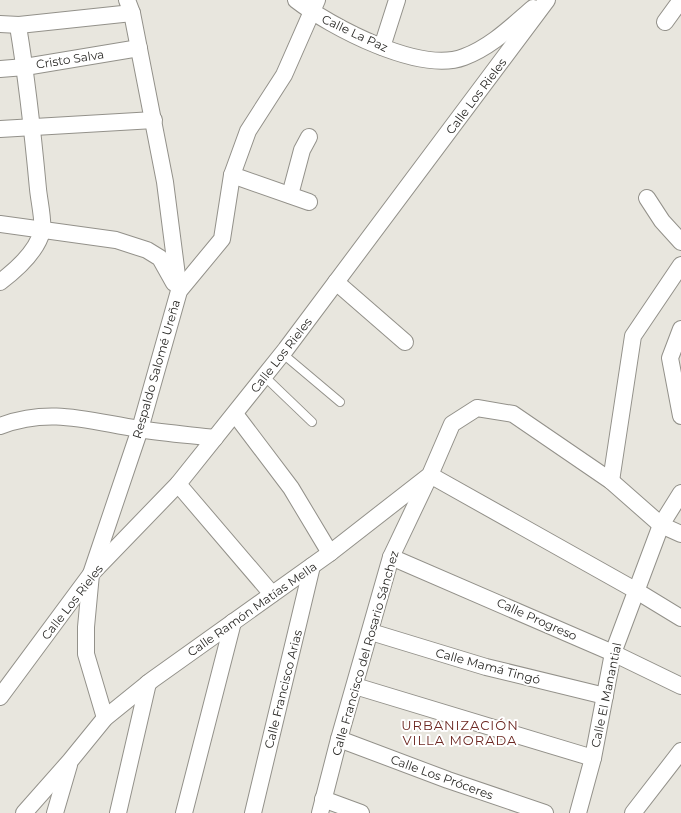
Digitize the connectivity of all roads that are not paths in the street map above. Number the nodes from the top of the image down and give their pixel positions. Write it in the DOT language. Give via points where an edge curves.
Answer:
graph roads {
  1 [pos="296,0"];
  2 [pos="397,0"];
  3 [pos="542,0"];
  4 [pos="547,0"];
  5 [pos="681,0"];
  6 [pos="130,6"];
  7 [pos="315,6"];
  8 [pos="665,22"];
  9 [pos="0,24"];
  10 [pos="20,25"];
  11 [pos="382,47"];
  12 [pos="139,48"];
  13 [pos="25,67"];
  14 [pos="0,69"];
  15 [pos="154,120"];
  16 [pos="32,128"];
  17 [pos="0,129"];
  18 [pos="309,137"];
  19 [pos="232,174"];
  20 [pos="290,196"];
  21 [pos="647,198"];
  22 [pos="309,202"];
  23 [pos="0,224"];
  24 [pos="42,230"];
  25 [pos="681,242"];
  26 [pos="681,265"];
  27 [pos="0,282"];
  28 [pos="336,282"];
  29 [pos="179,291"];
  30 [pos="681,329"];
  31 [pos="405,342"];
  32 [pos="283,354"];
  33 [pos="264,376"];
  34 [pos="340,402"];
  35 [pos="234,414"];
  36 [pos="681,416"];
  37 [pos="312,422"];
  38 [pos="0,426"];
  39 [pos="140,429"];
  40 [pos="215,438"];
  41 [pos="430,475"];
  42 [pos="611,481"];
  43 [pos="178,484"];
  44 [pos="681,493"];
  45 [pos="661,525"];
  46 [pos="681,534"];
  47 [pos="330,553"];
  48 [pos="391,557"];
  49 [pos="312,566"];
  50 [pos="91,574"];
  51 [pos="636,590"];
  52 [pos="272,594"];
  53 [pos="681,618"];
  54 [pos="233,622"];
  55 [pos="371,632"];
  56 [pos="613,653"];
  57 [pos="148,683"];
  58 [pos="355,686"];
  59 [pos="681,686"];
  60 [pos="605,696"];
  61 [pos="0,697"];
  62 [pos="105,718"];
  63 [pos="339,739"];
  64 [pos="681,751"];
  65 [pos="592,758"];
  66 [pos="70,761"];
  67 [pos="321,806"];
  68 [pos="24,813"];
  69 [pos="55,813"];
  70 [pos="118,813"];
  71 [pos="184,813"];
  72 [pos="253,813"];
  73 [pos="361,813"];
  74 [pos="545,813"];
  75 [pos="578,813"];
  76 [pos="633,813"];
  1 -- 7 [label="street, Calle La Paz"];
  2 -- 11 [label="street"];
  3 -- 11 [label="street, Calle La Paz" via="493,42 463,58 429,60"];
  4 -- 28 [label="street, Calle Los Rieles"];
  5 -- 8 [label="street"];
  6 -- 10 [label="street"];
  6 -- 12 [label="street"];
  7 -- 11 [label="street, Calle La Paz"];
  7 -- 19 [label="street, Respaldo Salomé Ureña" via="284,75 248,130"];
  9 -- 10 [label="street"];
  10 -- 13 [label="street"];
  12 -- 13 [label="street, Cristo Salva"];
  12 -- 15 [label="street"];
  13 -- 14 [label="street, Cristo Salva"];
  13 -- 16 [label="street"];
  15 -- 16 [label="street"];
  15 -- 29 [label="street"];
  16 -- 17 [label="street"];
  16 -- 24 [label="street"];
  18 -- 20 [label="street" via="302,150"];
  19 -- 20 [label="street"];
  19 -- 29 [label="street, Respaldo Salomé Ureña" via="222,239"];
  20 -- 22 [label="street"];
  21 -- 25 [label="street" via="662,221"];
  23 -- 24 [label="street"];
  24 -- 27 [label="street" via="35,246"];
  24 -- 29 [label="street" via="116,240 155,253"];
  26 -- 42 [label="street" via="633,336"];
  28 -- 31 [label="street"];
  28 -- 32 [label="street, Calle Los Rieles"];
  29 -- 39 [label="street, Respaldo Salomé Ureña"];
  30 -- 36 [label="street" via="670,358"];
  32 -- 33 [label="street, Calle Los Rieles"];
  32 -- 34 [label="lane"];
  33 -- 35 [label="street, Calle Los Rieles"];
  33 -- 37 [label="lane"];
  35 -- 40 [label="street, Calle Los Rieles"];
  35 -- 47 [label="street" via="291,488"];
  38 -- 39 [label="street" via="34,416 55,415"];
  39 -- 40 [label="street"];
  39 -- 50 [label="street, Respaldo Salomé Ureña"];
  40 -- 43 [label="street, Calle Los Rieles"];
  41 -- 42 [label="street, Calle Ramón Matías Mella" via="452,424 477,408 513,414"];
  41 -- 47 [label="street, Calle Ramón Matías Mella"];
  41 -- 48 [label="street, Calle Francisco del Rosario Sánchez"];
  41 -- 51 [label="street"];
  42 -- 45 [label="street"];
  43 -- 50 [label="street, Calle Los Rieles"];
  43 -- 52 [label="street"];
  44 -- 45 [label="street, Calle El Manantial"];
  45 -- 46 [label="street"];
  45 -- 51 [label="street, Calle El Manantial"];
  47 -- 49 [label="street, Calle Ramón Matías Mella"];
  48 -- 55 [label="street, Calle Francisco del Rosario Sánchez"];
  48 -- 56 [label="street, Calle Progreso"];
  49 -- 52 [label="street, Calle Ramón Matías Mella"];
  49 -- 72 [label="street, Calle Francisco Arias"];
  50 -- 61 [label="street, Calle Los Rieles"];
  50 -- 62 [label="street, Respaldo Salomé Ureña" via="86,654"];
  51 -- 53 [label="street"];
  51 -- 56 [label="street, Calle El Manantial"];
  52 -- 54 [label="street, Calle Ramón Matías Mella"];
  54 -- 57 [label="street, Calle Ramón Matías Mella"];
  54 -- 71 [label="street"];
  55 -- 58 [label="street, Calle Francisco del Rosario Sánchez"];
  55 -- 60 [label="street, Calle Mamá Tingó" via="486,667"];
  56 -- 59 [label="street, Calle Progreso"];
  56 -- 60 [label="street, Calle El Manantial"];
  57 -- 62 [label="street, Calle Ramón Matías Mella"];
  57 -- 70 [label="street"];
  58 -- 63 [label="street, Calle Francisco del Rosario Sánchez"];
  58 -- 65 [label="street"];
  60 -- 65 [label="street, Calle El Manantial"];
  62 -- 66 [label="street, Calle Ramón Matías Mella"];
  63 -- 67 [label="street, Calle Francisco del Rosario Sánchez"];
  63 -- 74 [label="street, Calle Los Próceres"];
  64 -- 76 [label="street"];
  65 -- 75 [label="street, Calle El Manantial"];
  66 -- 68 [label="street, Calle Ramón Matías Mella"];
  66 -- 69 [label="street"];
  67 -- 73 [label="street"];
}
